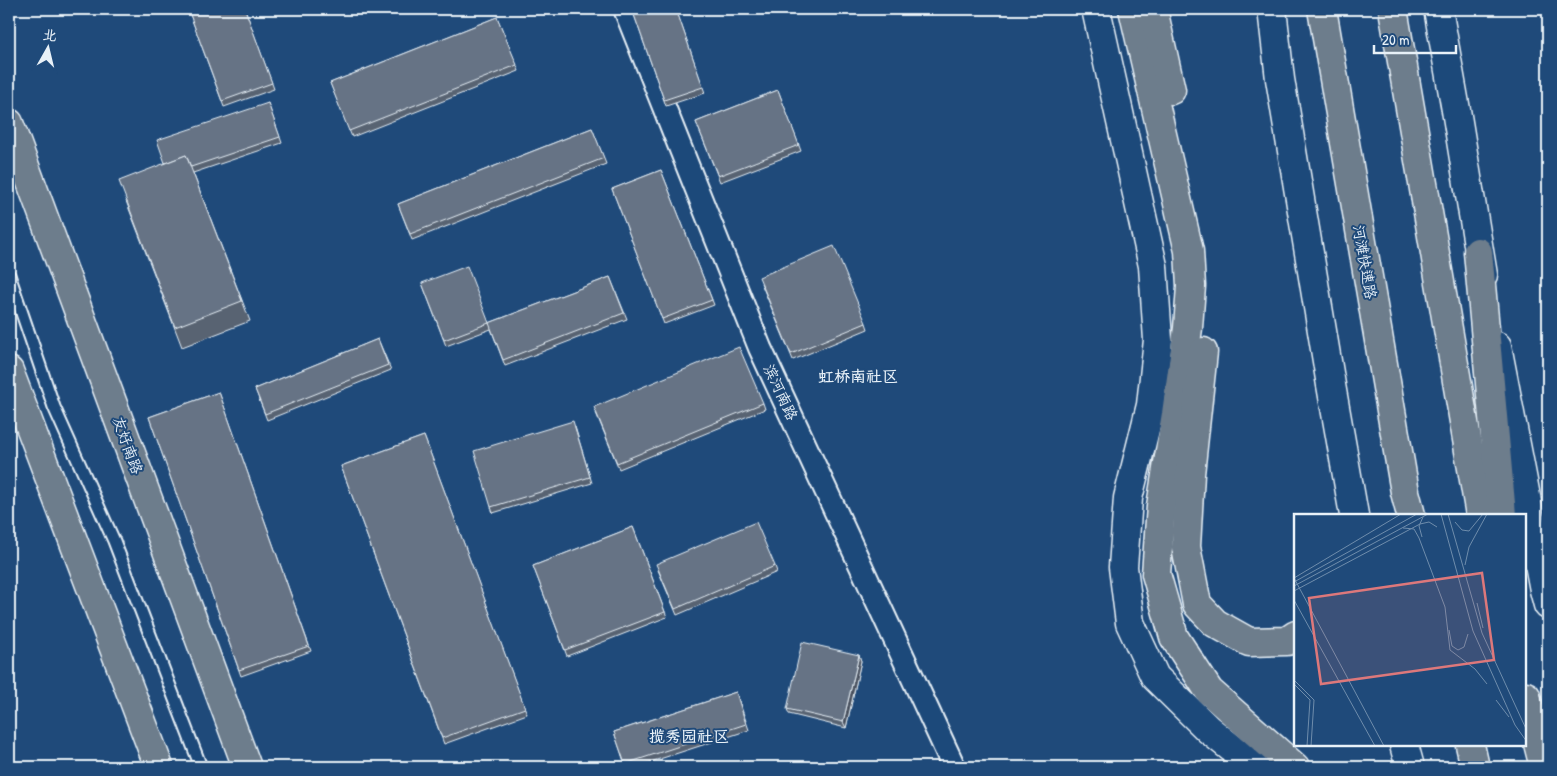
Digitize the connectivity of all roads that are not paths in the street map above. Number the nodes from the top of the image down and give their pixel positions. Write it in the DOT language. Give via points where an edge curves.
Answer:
graph roads {
  1 [pos="625,9"];
  2 [pos="1096,9"];
  3 [pos="1133,9"];
  4 [pos="1153,9"];
  5 [pos="1272,9"];
  6 [pos="1322,9"];
  7 [pos="1393,9"];
  8 [pos="1438,9"];
  9 [pos="9,123"];
  10 [pos="1478,252"];
  11 [pos="9,275"];
  12 [pos="1196,330"];
  13 [pos="9,371"];
  14 [pos="1354,514"];
  15 [pos="1410,514"];
  16 [pos="1480,514"];
  17 [pos="1502,514"];
  18 [pos="1548,605"];
  19 [pos="1294,636"];
  20 [pos="1527,700"];
  21 [pos="1404,746"];
  22 [pos="1470,746"];
  23 [pos="159,767"];
  24 [pos="201,767"];
  25 [pos="247,767"];
  26 [pos="954,767"];
  27 [pos="1255,767"];
  28 [pos="1296,767"];
  29 [pos="1410,767"];
  30 [pos="1475,767"];
  31 [pos="1544,767"];
  1 -- 26 [label="street, 滨河南路" via="760,348"];
  2 -- 27 [label="street" via="1153,266 1158,340 1151,405 1128,498 1123,567 1130,623 1155,677 1208,729"];
  3 -- 12 [label="main road" via="1189,251"];
  4 -- 12 [label="main road" via="1207,258 1209,292"];
  5 -- 14 [label="street" via="1283,98"];
  6 -- 15 [label="main road, 河滩快速路"];
  7 -- 16 [label="main road"];
  8 -- 10 [label="street"];
  9 -- 25 [label="main road, 友好南路"];
  10 -- 17 [label="main road"];
  10 -- 18 [label="street"];
  11 -- 24 [label="lane" via="54,407 114,541"];
  12 -- 19 [label="main road" via="1186,547 1197,604 1215,623 1249,642 1287,641"];
  12 -- 28 [label="main road" via="1176,414 1160,506 1156,574 1174,637 1210,691"];
  13 -- 23 [label="main road"];
  20 -- 31 [label="main road"];
  21 -- 29 [label="street"];
  22 -- 30 [label="main road"];
}
